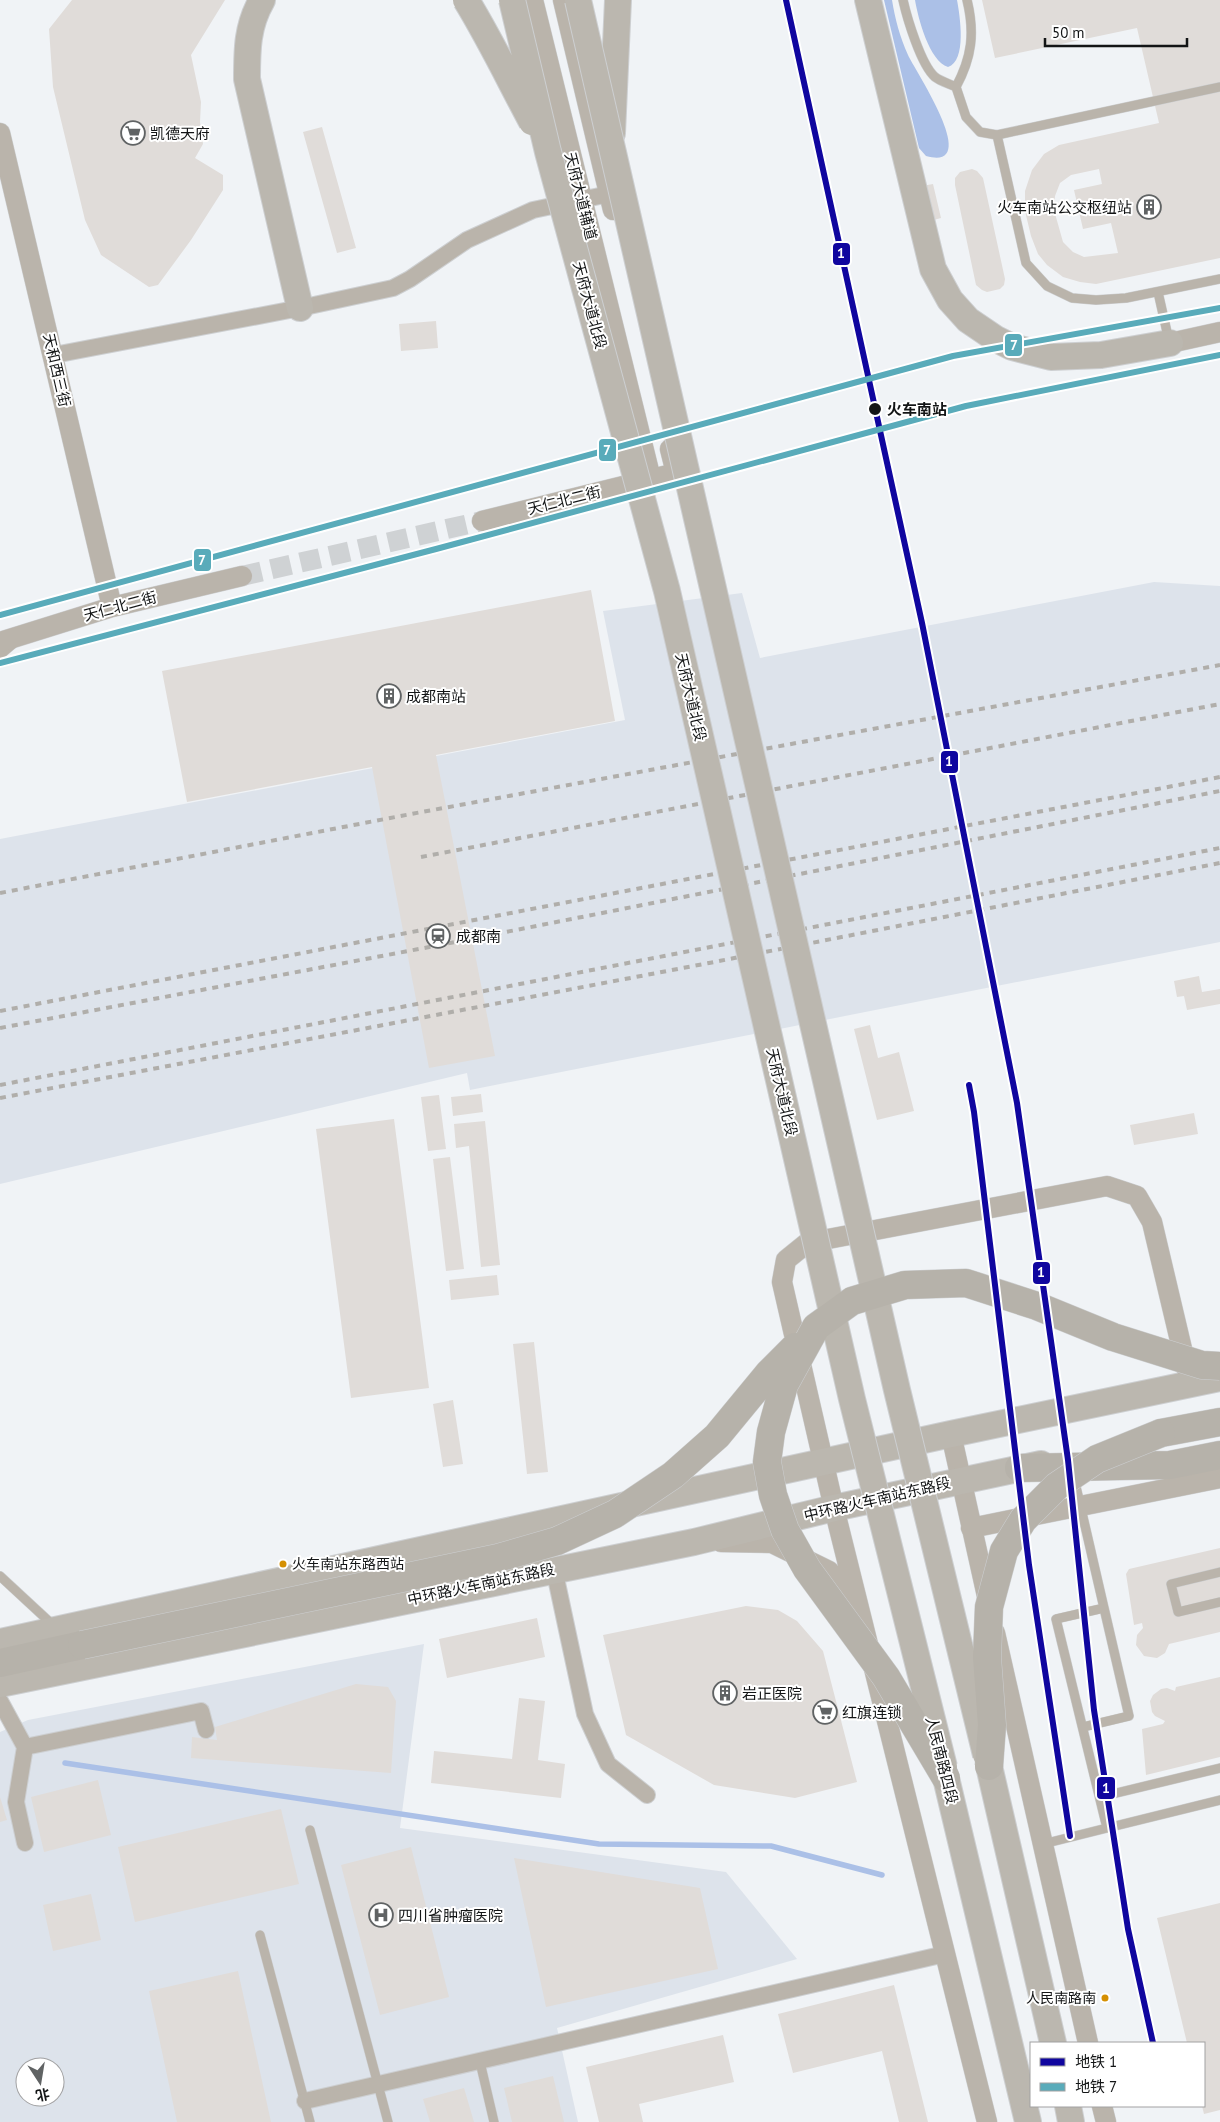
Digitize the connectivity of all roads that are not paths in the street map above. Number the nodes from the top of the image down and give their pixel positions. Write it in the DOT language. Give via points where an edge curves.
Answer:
graph roads {
  1 [pos="262,0"];
  2 [pos="466,0"];
  3 [pos="512,0"];
  4 [pos="533,0"];
  5 [pos="563,0"];
  6 [pos="578,0"];
  7 [pos="618,0"];
  8 [pos="868,0"];
  9 [pos="904,0"];
  10 [pos="967,0"];
  11 [pos="956,87"];
  12 [pos="1220,87"];
  13 [pos="0,133"];
  14 [pos="997,135"];
  15 [pos="612,143"];
  16 [pos="548,152"];
  17 [pos="609,194"];
  18 [pos="582,201"];
  19 [pos="1220,279"];
  20 [pos="1158,292"];
  21 [pos="300,308"];
  22 [pos="1220,332"];
  23 [pos="1170,343"];
  24 [pos="54,355"];
  25 [pos="676,473"];
  26 [pos="651,479"];
  27 [pos="482,521"];
  28 [pos="242,576"];
  29 [pos="112,607"];
  30 [pos="24,633"];
  31 [pos="0,642"];
  32 [pos="0,655"];
  33 [pos="816,1327"];
  34 [pos="1220,1366"];
  35 [pos="1220,1378"];
  36 [pos="1191,1384"];
  37 [pos="852,1399"];
  38 [pos="1220,1422"];
  39 [pos="1220,1427"];
  40 [pos="950,1434"];
  41 [pos="1220,1455"];
  42 [pos="1070,1462"];
  43 [pos="823,1463"];
  44 [pos="1019,1468"];
  45 [pos="1220,1478"];
  46 [pos="962,1480"];
  47 [pos="1080,1505"];
  48 [pos="834,1508"];
  49 [pos="971,1528"];
  50 [pos="694,1542"];
  51 [pos="554,1569"];
  52 [pos="1220,1572"];
  53 [pos="0,1576"];
  54 [pos="858,1602"];
  55 [pos="1220,1602"];
  56 [pos="1104,1608"];
  57 [pos="57,1629"];
  58 [pos="0,1642"];
  59 [pos="0,1663"];
  60 [pos="0,1684"];
  61 [pos="0,1701"];
  62 [pos="1083,1727"];
  63 [pos="206,1730"];
  64 [pos="25,1747"];
  65 [pos="989,1766"];
  66 [pos="1220,1768"];
  67 [pos="946,1778"];
  68 [pos="646,1795"];
  69 [pos="1100,1797"];
  70 [pos="1220,1800"];
  71 [pos="1107,1828"];
  72 [pos="310,1830"];
  73 [pos="25,1843"];
  74 [pos="1043,1844"];
  75 [pos="260,1934"];
  76 [pos="945,1954"];
  77 [pos="1053,2042"];
  78 [pos="1088,2042"];
  79 [pos="480,2062"];
  80 [pos="379,2085"];
  81 [pos="305,2102"];
  82 [pos="1068,2107"];
  83 [pos="1102,2107"];
  84 [pos="310,2122"];
  85 [pos="388,2122"];
  86 [pos="494,2122"];
  87 [pos="987,2122"];
  88 [pos="1028,2122"];
  89 [pos="1071,2122"];
  90 [pos="1106,2122"];
  1 -- 21 [label="main road" via="254,15 246,45 247,79"];
  2 -- 16 [label="main road, bridge"];
  3 -- 16 [label="main road, 天府大道北段, bridge"];
  4 -- 18 [label="street, 天府大道辅道"];
  5 -- 17 [label="street, 天府大道辅道"];
  6 -- 15 [label="main road, bridge"];
  7 -- 15 [label="main road"];
  8 -- 23 [label="main road" via="933,269 950,300 962,314 996,340 1051,357 1101,355"];
  9 -- 11 [label="lane" via="911,29 934,77"];
  10 -- 11 [label="lane" via="971,14 970,56"];
  11 -- 14 [label="lane" via="966,117 980,132"];
  12 -- 14 [label="lane"];
  13 -- 24 [label="street, 天和西三街"];
  14 -- 20 [label="lane" via="1026,263 1047,286 1072,298 1096,300"];
  15 -- 65 [label="main road, bridge" via="897,1390"];
  16 -- 37 [label="main road, 天府大道北段, bridge" via="667,591"];
  17 -- 18 [label="street"];
  17 -- 25 [label="street, 天府大道辅道"];
  18 -- 21 [label="street" via="532,210 467,240 393,288"];
  18 -- 26 [label="street, 天府大道辅道"];
  19 -- 20 [label="lane"];
  20 -- 23 [label="lane"];
  21 -- 24 [label="street"];
  22 -- 23 [label="street"];
  24 -- 29 [label="street, 天和西三街"];
  25 -- 26 [label="street, 天仁北二街"];
  26 -- 27 [label="street, 天仁北二街"];
  28 -- 29 [label="street, 天仁北二街"];
  29 -- 30 [label="street, 天仁北二街"];
  30 -- 31 [label="street, 天仁北二街"];
  30 -- 32 [label="lane"];
  33 -- 34 [label="highway, bridge" via="852,1301 905,1285 966,1284 1037,1306 1114,1338 1202,1365"];
  33 -- 59 [label="highway, bridge" via="769,1373 717,1436 673,1475 615,1514 557,1541 498,1558"];
  33 -- 67 [label="highway, bridge" via="784,1385 771,1432 767,1462 773,1495 784,1530 807,1570 886,1677"];
  35 -- 36 [label="main road"];
  36 -- 40 [label="main road"];
  36 -- 43 [label="street" via="1152,1222 1137,1196 1107,1186 807,1243 786,1260 782,1282"];
  37 -- 67 [label="main road, 人民南路四段, bridge"];
  38 -- 65 [label="highway, bridge" via="1160,1433 1097,1459 1057,1486 1023,1520 1004,1550 989,1607 987,1657 992,1725"];
  39 -- 42 [label="main road"];
  40 -- 43 [label="main road"];
  40 -- 46 [label="street"];
  41 -- 42 [label="highway" via="1170,1465"];
  42 -- 44 [label="highway"];
  42 -- 47 [label="lane"];
  43 -- 48 [label="street"];
  43 -- 57 [label="main road"];
  44 -- 46 [label="main road, 中环路火车南站东路段"];
  45 -- 47 [label="street"];
  46 -- 48 [label="main road, 中环路火车南站东路段"];
  46 -- 49 [label="street"];
  47 -- 49 [label="street"];
  47 -- 56 [label="lane"];
  48 -- 50 [label="main road, 中环路火车南站东路段"];
  48 -- 54 [label="street"];
  49 -- 74 [label="street"];
  50 -- 51 [label="main road, 中环路火车南站东路段"];
  50 -- 54 [label="street" via="772,1543 829,1571"];
  51 -- 60 [label="main road, 中环路火车南站东路段"];
  51 -- 68 [label="street" via="585,1714 608,1764"];
  52 -- 55 [label="lane" via="1171,1584 1178,1612"];
  53 -- 57 [label="lane"];
  54 -- 76 [label="street"];
  56 -- 62 [label="lane" via="1129,1716"];
  56 -- 62 [label="lane" via="1056,1619"];
  57 -- 58 [label="main road"];
  61 -- 64 [label="street"];
  62 -- 69 [label="lane"];
  63 -- 64 [label="street" via="200,1711"];
  64 -- 73 [label="street" via="16,1802"];
  65 -- 77 [label="main road"];
  66 -- 69 [label="lane"];
  67 -- 88 [label="main road, 人民南路四段"];
  69 -- 71 [label="lane"];
  70 -- 71 [label="lane"];
  71 -- 74 [label="lane"];
  72 -- 80 [label="lane"];
  74 -- 78 [label="street"];
  75 -- 81 [label="lane"];
  76 -- 79 [label="street"];
  76 -- 87 [label="street"];
  79 -- 80 [label="street"];
  79 -- 86 [label="lane"];
  80 -- 81 [label="street"];
  80 -- 85 [label="lane"];
  81 -- 84 [label="lane"];
  82 -- 89 [label="main road"];
  83 -- 90 [label="street"];
}
